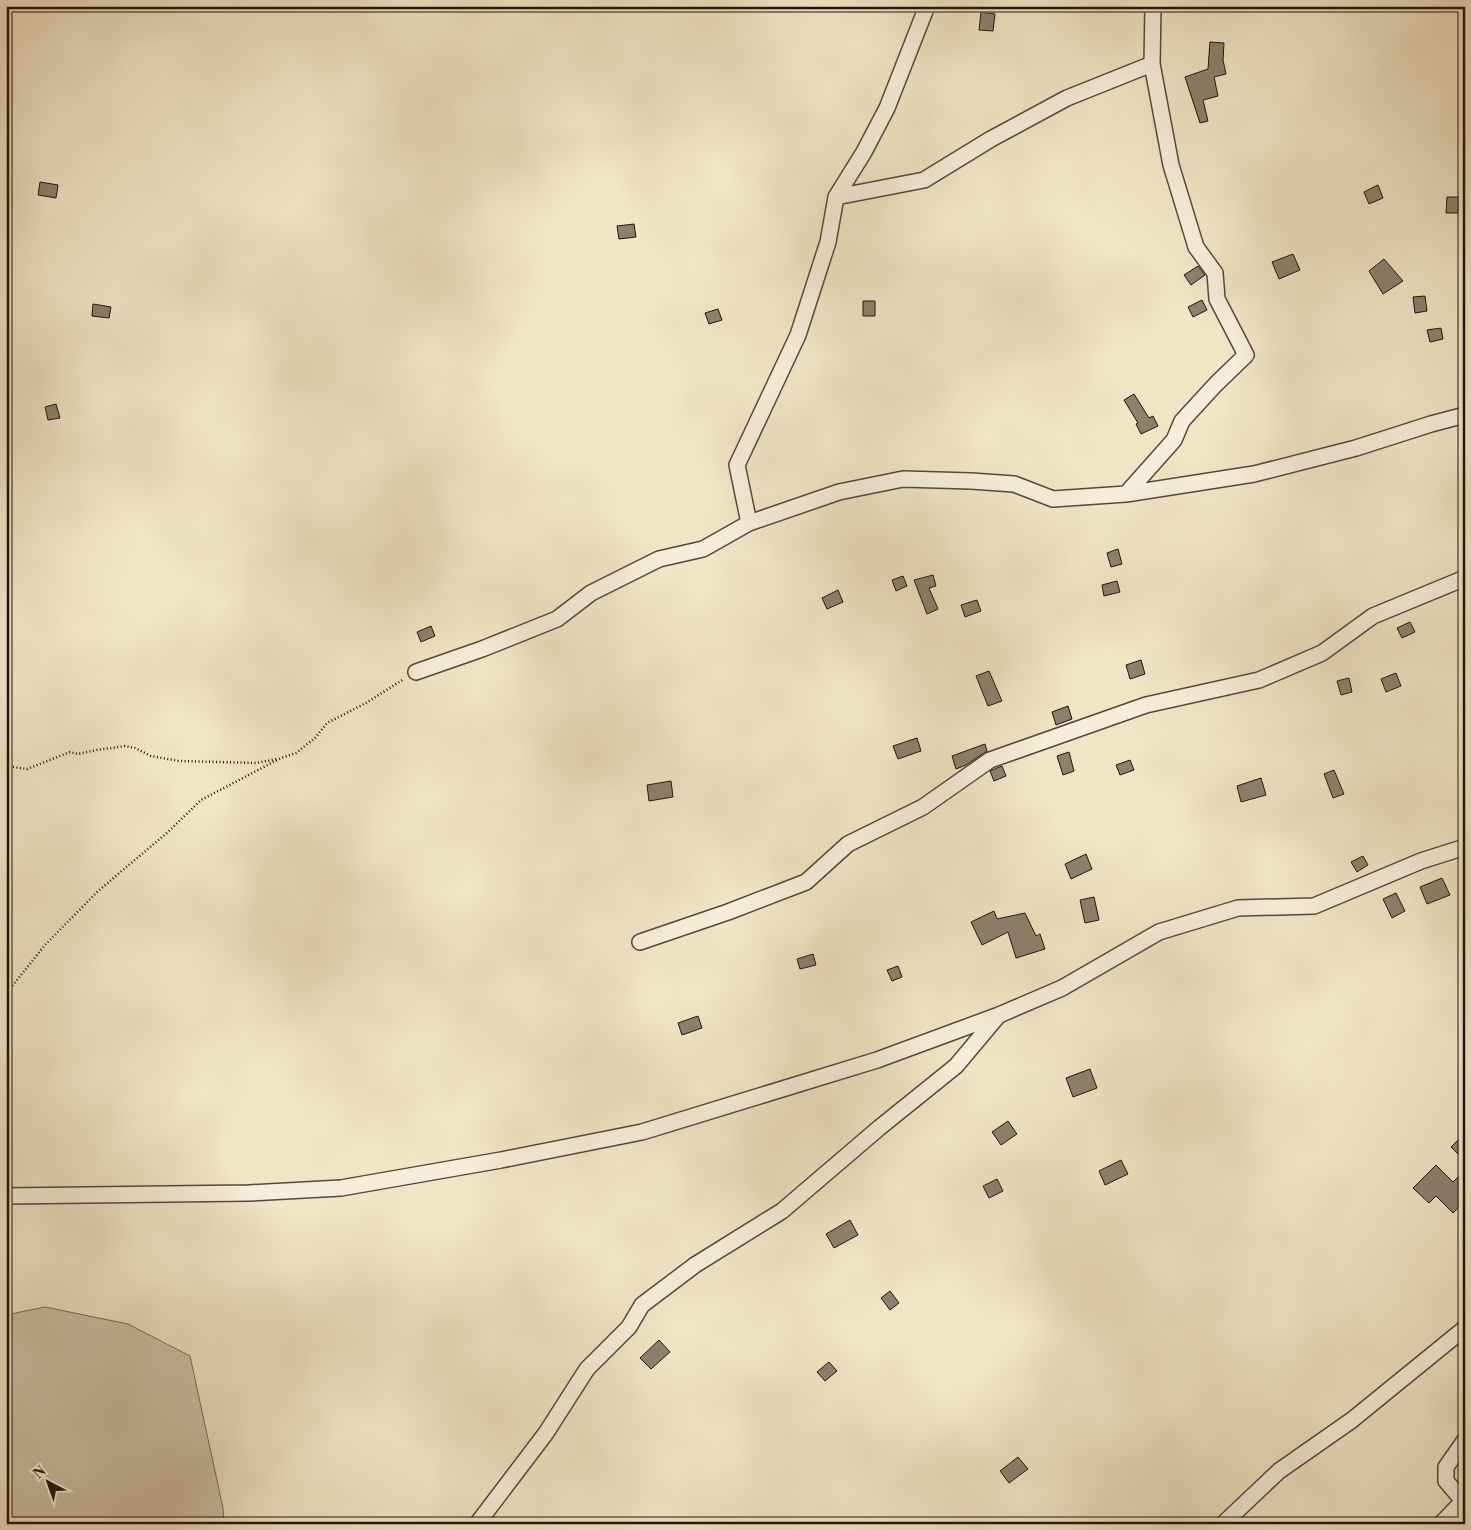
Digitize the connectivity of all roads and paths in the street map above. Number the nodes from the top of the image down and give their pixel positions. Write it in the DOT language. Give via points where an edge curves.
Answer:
graph roads {
  1 [pos="927,6"];
  2 [pos="1153,6"];
  3 [pos="1152,64"];
  4 [pos="836,197"];
  5 [pos="1465,415"];
  6 [pos="1126,494"];
  7 [pos="749,523"];
  8 [pos="1465,578"];
  9 [pos="416,672"];
  10 [pos="281,758"];
  11 [pos="6,766"];
  12 [pos="1465,847"];
  13 [pos="640,942"];
  14 [pos="6,994"];
  15 [pos="999,1015"];
  16 [pos="6,1196"];
  17 [pos="1465,1328"];
  18 [pos="1465,1440"];
  19 [pos="477,1524"];
  20 [pos="1223,1524"];
  21 [pos="1440,1524"];
  1 -- 4 [label="street" via="887,108"];
  2 -- 3 [label="street"];
  3 -- 4 [label="street" via="1067,98 924,180"];
  3 -- 6 [label="street" via="1171,165 1196,247 1214,273 1217,299 1246,355 1182,421 1174,440"];
  4 -- 7 [label="street" via="828,242 798,335 737,465"];
  5 -- 6 [label="street" via="1254,474"];
  6 -- 7 [label="street" via="1053,499 1014,484 903,479 839,492"];
  7 -- 9 [label="street" via="703,548 659,559 592,593 557,619"];
  8 -- 13 [label="street" via="1373,616 1322,653 1259,680 1146,705 990,760 923,807 848,844 806,882"];
  9 -- 10 [label="path" via="327,723 296,753"];
  10 -- 11 [label="path" via="256,763 180,761 151,756 125,746 78,754 70,752 27,769"];
  10 -- 14 [label="path" via="201,800 91,899 45,945"];
  12 -- 15 [label="street" via="1421,861 1314,906 1238,908 1159,932 1062,988"];
  15 -- 16 [label="street" via="877,1060 642,1132 501,1160 341,1188 249,1193"];
  15 -- 19 [label="street" via="956,1066 782,1211 695,1265 642,1305 629,1327 587,1369 546,1433"];
  17 -- 20 [label="street" via="1352,1420 1279,1471"];
  18 -- 21 [label="street" via="1446,1467 1446,1481 1464,1501"];
}
